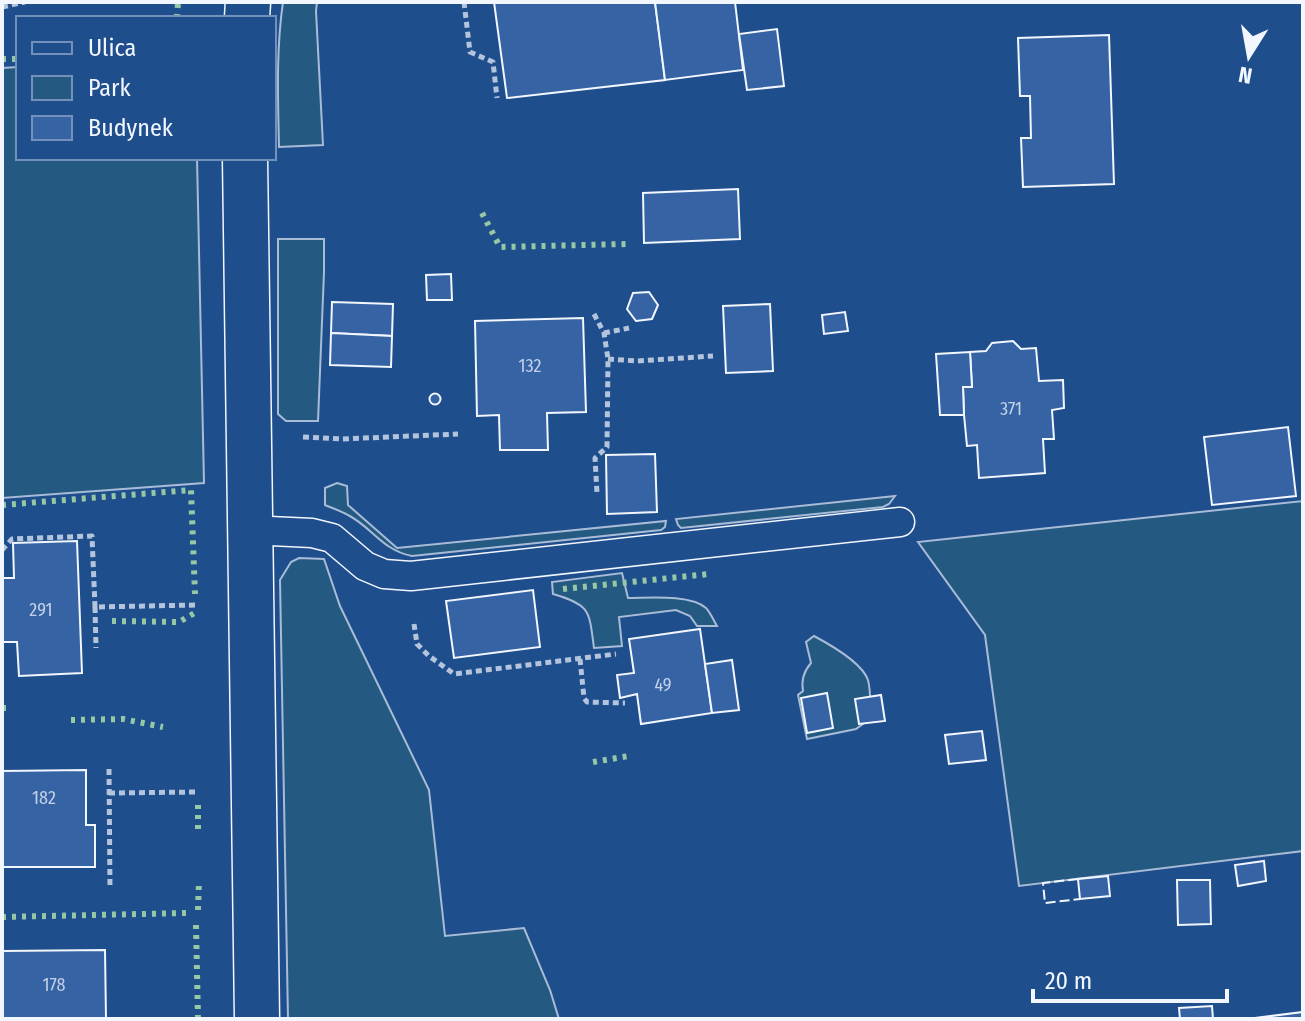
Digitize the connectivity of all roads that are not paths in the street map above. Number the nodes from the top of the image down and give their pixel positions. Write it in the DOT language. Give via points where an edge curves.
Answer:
graph roads {
  1 [pos="245,160"];
  2 [pos="900,522"];
  3 [pos="250,530"];
  4 [pos="257,1019"];
  1 -- 3 [label="street"];
  2 -- 3 [label="lane" via="411,576 365,566 332,538"];
  3 -- 4 [label="street"];
}
